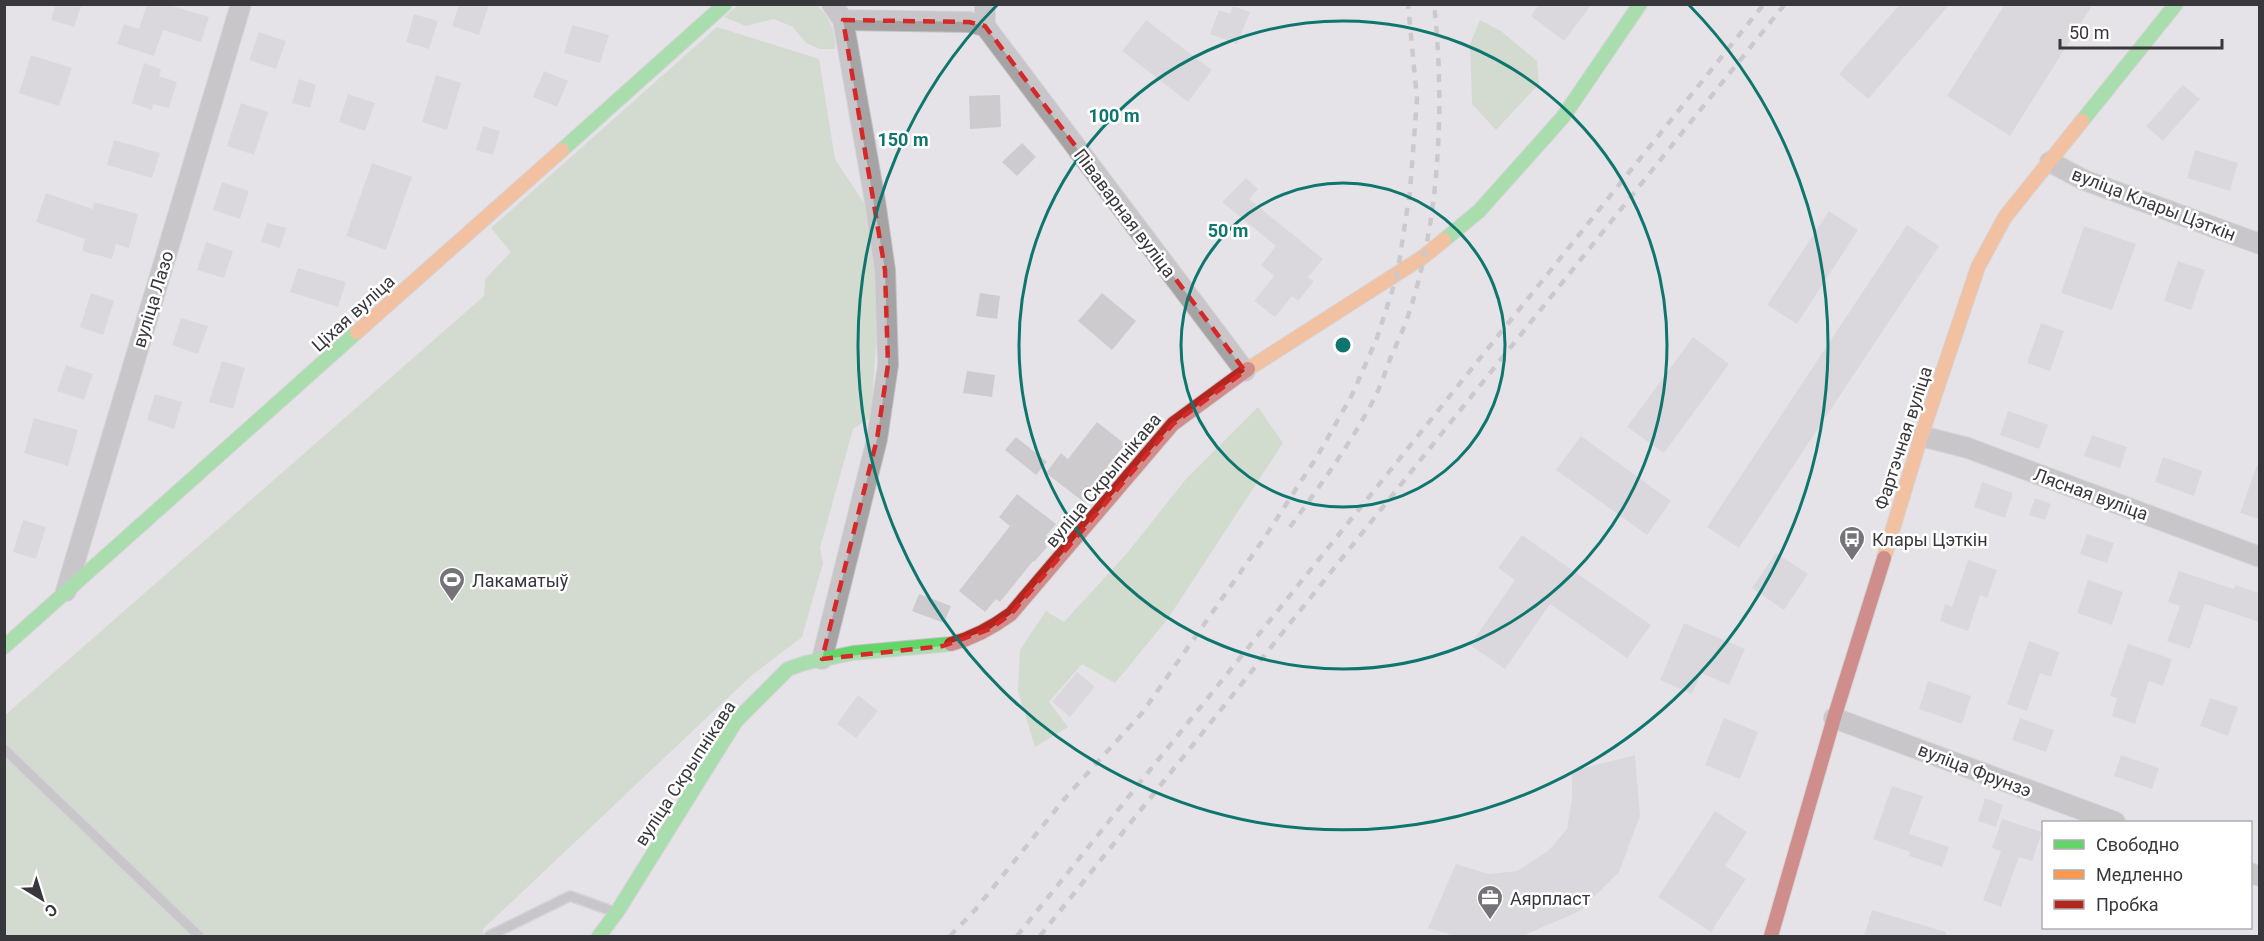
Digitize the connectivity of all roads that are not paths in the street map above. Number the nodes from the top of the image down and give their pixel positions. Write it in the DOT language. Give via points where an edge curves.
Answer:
graph roads {
  1 [pos="241,4"];
  2 [pos="725,4"];
  3 [pos="985,4"];
  4 [pos="1640,4"];
  5 [pos="2176,4"];
  6 [pos="837,12"];
  7 [pos="985,26"];
  8 [pos="2050,162"];
  9 [pos="2259,244"];
  10 [pos="1245,370"];
  11 [pos="1921,436"];
  12 [pos="2259,557"];
  13 [pos="65,594"];
  14 [pos="4,647"];
  15 [pos="822,659"];
  16 [pos="1834,718"];
  17 [pos="4,749"];
  18 [pos="2112,821"];
  19 [pos="617,912"];
  20 [pos="199,936"];
  21 [pos="489,936"];
  22 [pos="599,936"];
  23 [pos="1771,936"];
  1 -- 13 [label="street, вуліца Лазо"];
  2 -- 13 [label="street, Ціхая вуліца"];
  3 -- 7 [label="street"];
  4 -- 10 [label="street, вуліца Скрыпнікава" via="1563,117 1479,211 1414,264"];
  5 -- 8 [label="street, Фартэчная вуліца"];
  6 -- 7 [label="street"];
  6 -- 15 [label="street" via="885,270 888,365 877,440"];
  7 -- 10 [label="street, Піваварная вуліца"];
  8 -- 9 [label="street, вуліца Клары Цэткін" via="2084,180"];
  8 -- 11 [label="street, Фартэчная вуліца" via="2005,217 1978,267"];
  10 -- 15 [label="street, вуліца Скрыпнікава" via="1173,424 1030,594 990,629 943,646"];
  11 -- 12 [label="street, Лясная вуліца" via="1968,448"];
  11 -- 16 [label="street, Фартэчная вуліца"];
  13 -- 14 [label="street, Ціхая вуліца"];
  15 -- 19 [label="street, вуліца Скрыпнікава" via="788,669 736,721"];
  16 -- 18 [label="street, вуліца Фрунзэ"];
  16 -- 23 [label="street, Фартэчная вуліца"];
  17 -- 20 [label="lane"];
  19 -- 21 [label="lane" via="570,896"];
  19 -- 22 [label="street, вуліца Скрыпнікава"];
}
